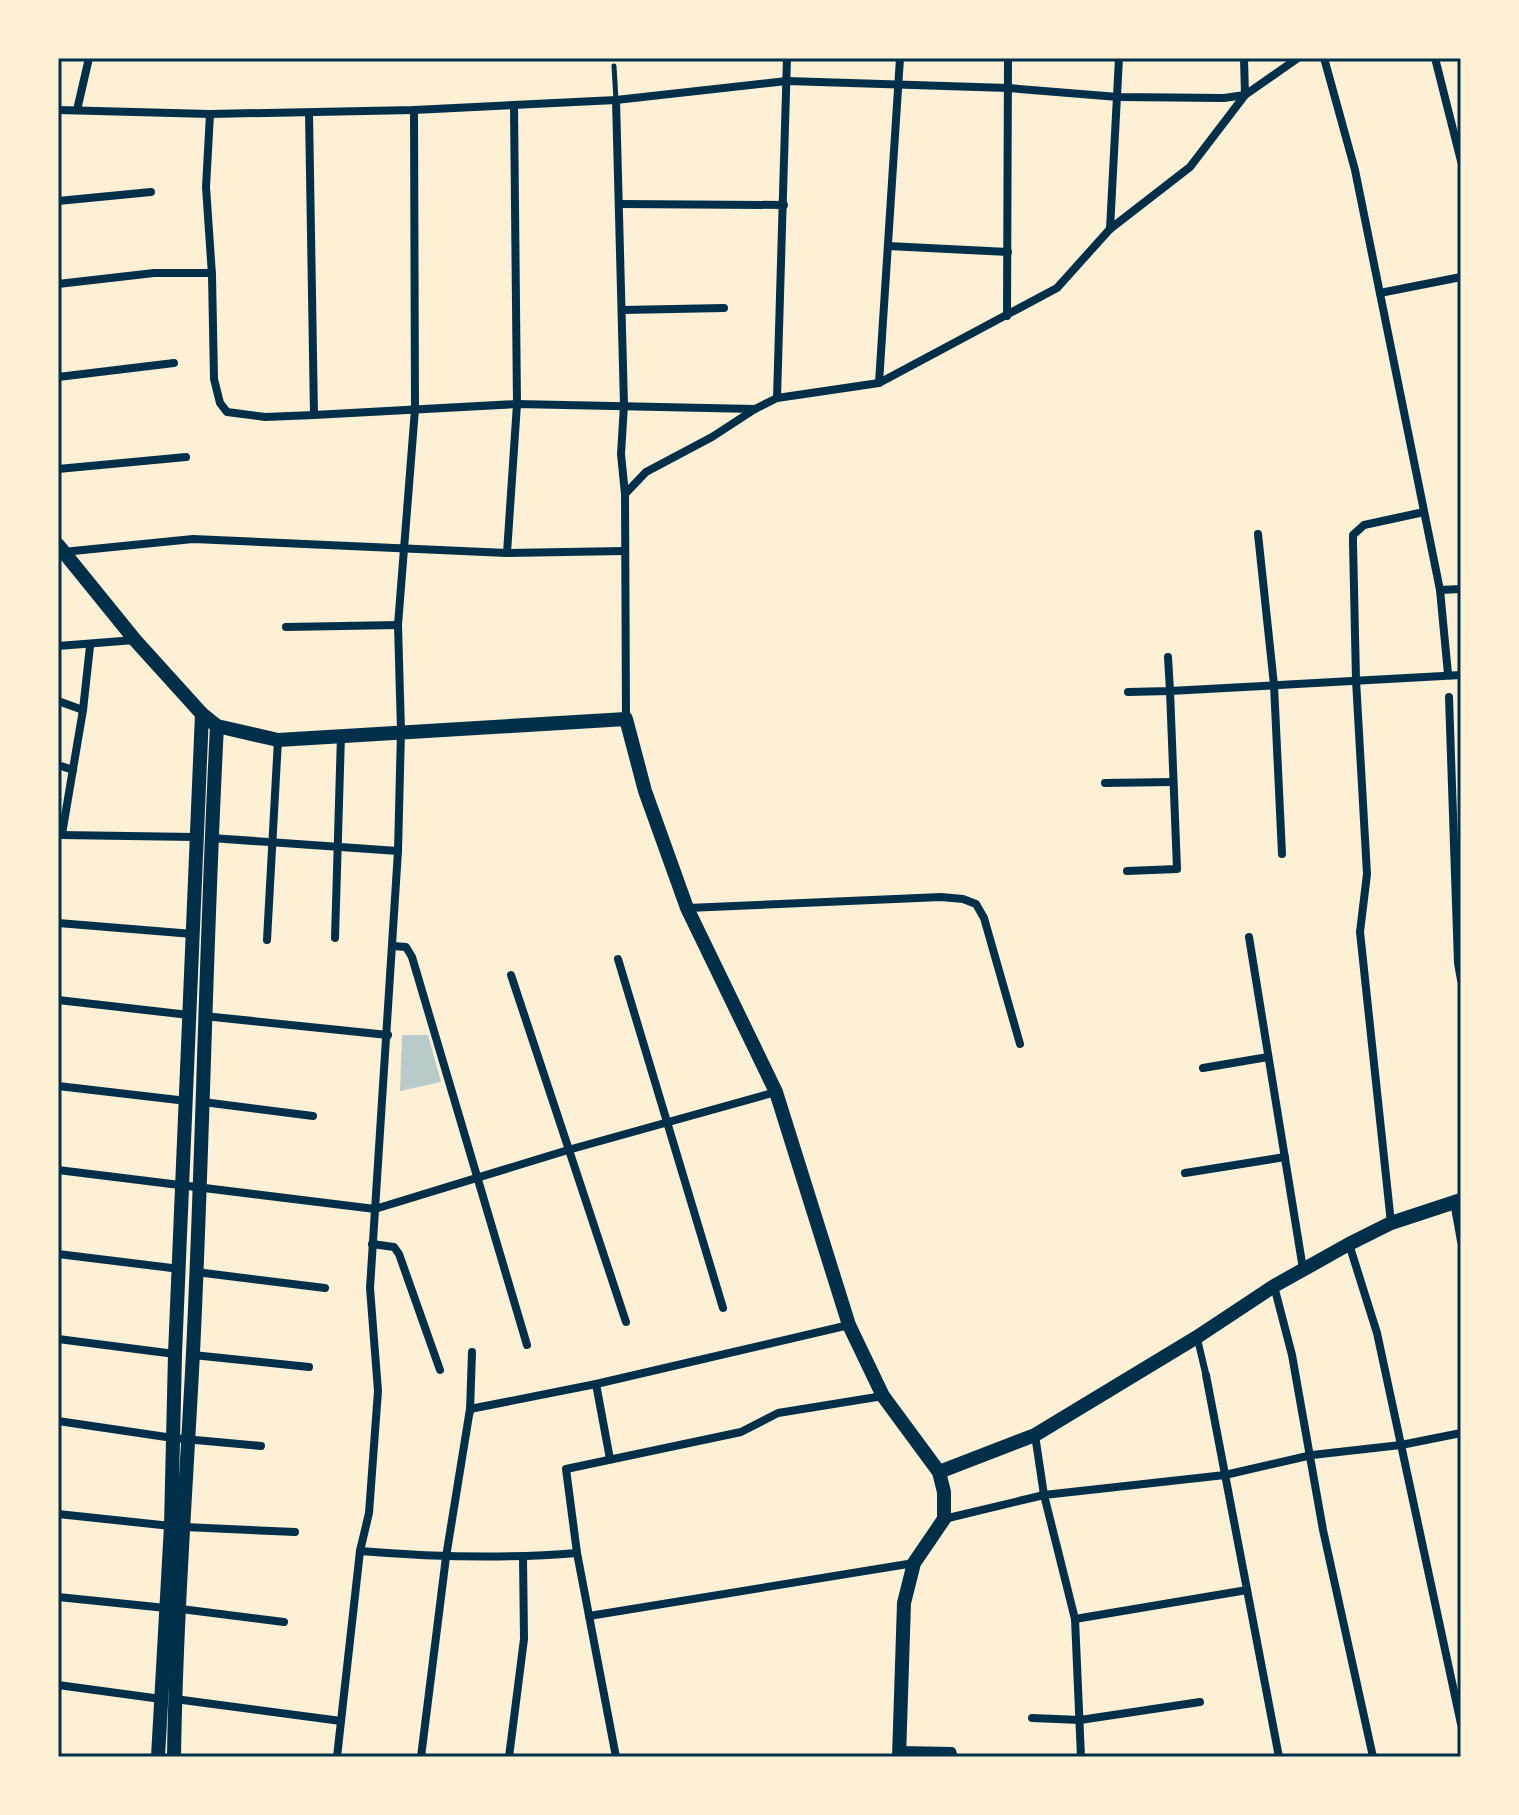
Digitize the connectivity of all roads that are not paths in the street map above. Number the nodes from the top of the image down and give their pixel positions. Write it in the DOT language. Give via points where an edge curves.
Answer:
graph roads {
  1 [pos="89,58"];
  2 [pos="787,58"];
  3 [pos="900,58"];
  4 [pos="1008,58"];
  5 [pos="1119,58"];
  6 [pos="1244,58"];
  7 [pos="1298,58"];
  8 [pos="1324,58"];
  9 [pos="1435,58"];
  10 [pos="614,66"];
  11 [pos="787,81"];
  12 [pos="898,86"];
  13 [pos="1008,88"];
  14 [pos="1245,95"];
  15 [pos="1118,97"];
  16 [pos="616,100"];
  17 [pos="514,106"];
  18 [pos="58,110"];
  19 [pos="77,110"];
  20 [pos="414,110"];
  21 [pos="309,113"];
  22 [pos="210,114"];
  23 [pos="1461,161"];
  24 [pos="151,192"];
  25 [pos="58,201"];
  26 [pos="620,204"];
  27 [pos="784,205"];
  28 [pos="1110,229"];
  29 [pos="888,246"];
  30 [pos="1008,252"];
  31 [pos="212,273"];
  32 [pos="1461,277"];
  33 [pos="58,284"];
  34 [pos="1380,293"];
  35 [pos="724,308"];
  36 [pos="622,310"];
  37 [pos="1007,316"];
  38 [pos="174,363"];
  39 [pos="58,377"];
  40 [pos="879,383"];
  41 [pos="777,398"];
  42 [pos="517,404"];
  43 [pos="624,405"];
  44 [pos="415,409"];
  45 [pos="755,409"];
  46 [pos="314,415"];
  47 [pos="186,457"];
  48 [pos="58,469"];
  49 [pos="625,494"];
  50 [pos="1424,512"];
  51 [pos="1258,534"];
  52 [pos="405,546"];
  53 [pos="60,550"];
  54 [pos="624,551"];
  55 [pos="507,553"];
  56 [pos="1461,589"];
  57 [pos="1440,590"];
  58 [pos="398,625"];
  59 [pos="286,627"];
  60 [pos="135,640"];
  61 [pos="58,646"];
  62 [pos="90,646"];
  63 [pos="1168,657"];
  64 [pos="1448,674"];
  65 [pos="1461,675"];
  66 [pos="1356,680"];
  67 [pos="1274,685"];
  68 [pos="1170,691"];
  69 [pos="1128,692"];
  70 [pos="1449,697"];
  71 [pos="58,701"];
  72 [pos="83,710"];
  73 [pos="202,714"];
  74 [pos="626,719"];
  75 [pos="217,726"];
  76 [pos="401,731"];
  77 [pos="341,735"];
  78 [pos="278,740"];
  79 [pos="58,765"];
  80 [pos="73,770"];
  81 [pos="1172,782"];
  82 [pos="1105,783"];
  83 [pos="60,834"];
  84 [pos="195,837"];
  85 [pos="211,838"];
  86 [pos="272,842"];
  87 [pos="338,847"];
  88 [pos="398,851"];
  89 [pos="1282,854"];
  90 [pos="1127,871"];
  91 [pos="1458,894"];
  92 [pos="687,908"];
  93 [pos="58,923"];
  94 [pos="193,934"];
  95 [pos="1249,937"];
  96 [pos="335,938"];
  97 [pos="267,940"];
  98 [pos="393,946"];
  99 [pos="618,959"];
  100 [pos="511,975"];
  101 [pos="1461,980"];
  102 [pos="58,1000"];
  103 [pos="196,1015"];
  104 [pos="388,1035"];
  105 [pos="1020,1044"];
  106 [pos="1268,1057"];
  107 [pos="1203,1068"];
  108 [pos="58,1086"];
  109 [pos="776,1092"];
  110 [pos="187,1101"];
  111 [pos="203,1102"];
  112 [pos="313,1116"];
  113 [pos="669,1122"];
  114 [pos="568,1150"];
  115 [pos="1285,1157"];
  116 [pos="58,1170"];
  117 [pos="1185,1173"];
  118 [pos="479,1177"];
  119 [pos="182,1186"];
  120 [pos="199,1187"];
  121 [pos="1458,1201"];
  122 [pos="375,1209"];
  123 [pos="1391,1223"];
  124 [pos="1461,1241"];
  125 [pos="372,1244"];
  126 [pos="1349,1244"];
  127 [pos="58,1254"];
  128 [pos="180,1269"];
  129 [pos="1303,1269"];
  130 [pos="196,1272"];
  131 [pos="1274,1286"];
  132 [pos="325,1288"];
  133 [pos="723,1308"];
  134 [pos="626,1322"];
  135 [pos="849,1325"];
  136 [pos="1197,1337"];
  137 [pos="58,1339"];
  138 [pos="527,1345"];
  139 [pos="472,1352"];
  140 [pos="175,1354"];
  141 [pos="193,1355"];
  142 [pos="309,1367"];
  143 [pos="440,1370"];
  144 [pos="1206,1375"];
  145 [pos="596,1384"];
  146 [pos="883,1396"];
  147 [pos="470,1411"];
  148 [pos="58,1421"];
  149 [pos="1461,1433"];
  150 [pos="1035,1435"];
  151 [pos="180,1438"];
  152 [pos="1401,1445"];
  153 [pos="261,1446"];
  154 [pos="1312,1455"];
  155 [pos="610,1459"];
  156 [pos="939,1472"];
  157 [pos="1225,1475"];
  158 [pos="1044,1495"];
  159 [pos="58,1514"];
  160 [pos="944,1519"];
  161 [pos="178,1527"];
  162 [pos="295,1532"];
  163 [pos="360,1551"];
  164 [pos="577,1553"];
  165 [pos="446,1557"];
  166 [pos="523,1557"];
  167 [pos="914,1563"];
  168 [pos="1247,1590"];
  169 [pos="58,1597"];
  170 [pos="173,1609"];
  171 [pos="589,1616"];
  172 [pos="1075,1619"];
  173 [pos="284,1622"];
  174 [pos="58,1685"];
  175 [pos="168,1699"];
  176 [pos="1200,1702"];
  177 [pos="1032,1718"];
  178 [pos="1080,1720"];
  179 [pos="341,1721"];
  180 [pos="1461,1724"];
  181 [pos="899,1754"];
  182 [pos="158,1757"];
  183 [pos="174,1757"];
  184 [pos="337,1757"];
  185 [pos="421,1757"];
  186 [pos="509,1757"];
  187 [pos="616,1757"];
  188 [pos="954,1757"];
  189 [pos="1081,1757"];
  190 [pos="1279,1757"];
  191 [pos="1373,1757"];
  1 -- 19 [label="street"];
  2 -- 11 [label="street"];
  3 -- 12 [label="street"];
  4 -- 13 [label="street"];
  5 -- 15 [label="street"];
  6 -- 14 [label="street"];
  7 -- 14 [label="street"];
  8 -- 34 [label="street" via="1355,170"];
  9 -- 23 [label="street"];
  10 -- 16 [label="lane"];
  11 -- 12 [label="street"];
  11 -- 16 [label="street"];
  11 -- 27 [label="street"];
  12 -- 13 [label="street"];
  12 -- 29 [label="street"];
  13 -- 15 [label="street"];
  13 -- 30 [label="street"];
  14 -- 15 [label="street"];
  14 -- 28 [label="street" via="1190,167"];
  15 -- 28 [label="street"];
  16 -- 17 [label="street"];
  16 -- 26 [label="street"];
  17 -- 20 [label="street"];
  17 -- 42 [label="street"];
  18 -- 19 [label="street"];
  19 -- 22 [label="street"];
  20 -- 21 [label="street"];
  20 -- 44 [label="street"];
  21 -- 22 [label="street"];
  21 -- 46 [label="street"];
  22 -- 31 [label="street" via="206,187"];
  24 -- 25 [label="street"];
  26 -- 27 [label="street"];
  26 -- 36 [label="street"];
  27 -- 41 [label="street"];
  28 -- 37 [label="street" via="1057,288"];
  29 -- 30 [label="street"];
  29 -- 40 [label="street"];
  30 -- 37 [label="street"];
  31 -- 33 [label="street" via="154,273"];
  31 -- 46 [label="street" via="214,379 220,403 227,412 243,415"];
  32 -- 34 [label="street"];
  34 -- 50 [label="street"];
  35 -- 36 [label="street"];
  36 -- 43 [label="street"];
  37 -- 40 [label="street"];
  38 -- 39 [label="street"];
  40 -- 41 [label="street"];
  41 -- 45 [label="street"];
  42 -- 43 [label="street"];
  42 -- 44 [label="street"];
  42 -- 55 [label="street"];
  43 -- 45 [label="street"];
  43 -- 49 [label="street"];
  44 -- 46 [label="street"];
  44 -- 52 [label="street"];
  45 -- 49 [label="street" via="646,472"];
  47 -- 48 [label="street"];
  49 -- 54 [label="street"];
  50 -- 57 [label="street"];
  50 -- 66 [label="street" via="1364,525 1353,535"];
  51 -- 67 [label="street"];
  52 -- 53 [label="street" via="193,539"];
  52 -- 55 [label="street"];
  52 -- 58 [label="street"];
  53 -- 60 [label="street"];
  54 -- 55 [label="street"];
  54 -- 74 [label="street"];
  56 -- 57 [label="street"];
  57 -- 64 [label="street"];
  58 -- 59 [label="street"];
  58 -- 76 [label="street"];
  60 -- 62 [label="street"];
  60 -- 73 [label="street"];
  61 -- 62 [label="street"];
  62 -- 72 [label="street"];
  63 -- 68 [label="street"];
  64 -- 65 [label="street"];
  64 -- 66 [label="street"];
  66 -- 67 [label="street"];
  66 -- 123 [label="street" via="1367,874 1360,932"];
  67 -- 68 [label="street"];
  67 -- 89 [label="street"];
  68 -- 69 [label="street"];
  68 -- 81 [label="street"];
  70 -- 91 [label="street"];
  71 -- 72 [label="street"];
  72 -- 80 [label="street"];
  73 -- 75 [label="street"];
  73 -- 84 [label="street"];
  74 -- 76 [label="street"];
  74 -- 92 [label="street" via="645,791"];
  75 -- 78 [label="street"];
  75 -- 85 [label="street"];
  76 -- 77 [label="street"];
  76 -- 88 [label="street"];
  77 -- 78 [label="street"];
  77 -- 87 [label="street"];
  78 -- 86 [label="street"];
  79 -- 80 [label="street"];
  80 -- 83 [label="street"];
  81 -- 82 [label="street"];
  81 -- 90 [label="street" via="1177,869"];
  83 -- 84 [label="street"];
  84 -- 94 [label="street"];
  85 -- 86 [label="street"];
  85 -- 103 [label="street"];
  86 -- 87 [label="street"];
  86 -- 97 [label="street"];
  87 -- 88 [label="street"];
  87 -- 96 [label="street"];
  88 -- 98 [label="street"];
  91 -- 101 [label="street"];
  92 -- 105 [label="street" via="941,897 976,904"];
  92 -- 109 [label="street"];
  93 -- 94 [label="street"];
  94 -- 103 [label="street"];
  95 -- 106 [label="street"];
  98 -- 104 [label="street"];
  98 -- 118 [label="street" via="406,947 412,957"];
  99 -- 113 [label="street"];
  100 -- 114 [label="street"];
  102 -- 103 [label="street"];
  103 -- 104 [label="street"];
  103 -- 110 [label="street"];
  103 -- 111 [label="street"];
  104 -- 122 [label="street"];
  106 -- 107 [label="street"];
  106 -- 115 [label="street"];
  108 -- 110 [label="street"];
  109 -- 113 [label="street"];
  109 -- 135 [label="street"];
  110 -- 119 [label="street"];
  111 -- 112 [label="street"];
  111 -- 120 [label="street"];
  113 -- 114 [label="street"];
  113 -- 133 [label="street"];
  114 -- 118 [label="street"];
  114 -- 134 [label="street"];
  115 -- 117 [label="street"];
  115 -- 129 [label="street"];
  116 -- 119 [label="street"];
  118 -- 122 [label="street"];
  118 -- 138 [label="street"];
  119 -- 120 [label="street"];
  119 -- 128 [label="street"];
  120 -- 122 [label="street"];
  120 -- 130 [label="street"];
  121 -- 123 [label="street"];
  121 -- 124 [label="street"];
  122 -- 125 [label="street"];
  123 -- 126 [label="street"];
  125 -- 143 [label="street" via="394,1247 399,1254"];
  125 -- 163 [label="street" via="378,1391 369,1513"];
  126 -- 129 [label="street"];
  126 -- 152 [label="street" via="1377,1333"];
  127 -- 128 [label="street"];
  128 -- 140 [label="street"];
  129 -- 131 [label="street"];
  130 -- 132 [label="street"];
  130 -- 141 [label="street"];
  131 -- 136 [label="street"];
  131 -- 154 [label="street"];
  135 -- 145 [label="street"];
  135 -- 146 [label="street"];
  136 -- 144 [label="street"];
  136 -- 150 [label="street"];
  137 -- 140 [label="street"];
  139 -- 147 [label="street"];
  140 -- 151 [label="street"];
  141 -- 142 [label="street"];
  141 -- 151 [label="street"];
  144 -- 157 [label="street"];
  145 -- 147 [label="street"];
  145 -- 155 [label="street"];
  146 -- 155 [label="street" via="778,1413 741,1432"];
  146 -- 156 [label="street"];
  147 -- 165 [label="street"];
  148 -- 151 [label="street"];
  149 -- 152 [label="street"];
  150 -- 156 [label="street"];
  150 -- 158 [label="street"];
  151 -- 153 [label="street"];
  151 -- 161 [label="street"];
  152 -- 154 [label="street"];
  152 -- 180 [label="street"];
  154 -- 157 [label="street"];
  154 -- 191 [label="street" via="1323,1530"];
  155 -- 164 [label="street" via="566,1469"];
  156 -- 160 [label="street"];
  157 -- 158 [label="street"];
  157 -- 168 [label="street"];
  158 -- 160 [label="street"];
  158 -- 172 [label="street"];
  159 -- 161 [label="street"];
  160 -- 167 [label="street"];
  161 -- 162 [label="street"];
  161 -- 170 [label="street"];
  163 -- 165 [label="street"];
  163 -- 179 [label="street"];
  164 -- 166 [label="street"];
  164 -- 171 [label="street"];
  165 -- 166 [label="street"];
  165 -- 185 [label="street"];
  166 -- 186 [label="street" via="524,1639"];
  167 -- 171 [label="street"];
  167 -- 181 [label="street" via="904,1603"];
  168 -- 172 [label="street"];
  168 -- 190 [label="street"];
  169 -- 170 [label="street"];
  170 -- 173 [label="street"];
  170 -- 175 [label="street"];
  171 -- 187 [label="street"];
  172 -- 178 [label="street"];
  174 -- 175 [label="street"];
  175 -- 179 [label="street"];
  175 -- 182 [label="street"];
  175 -- 183 [label="street"];
  176 -- 178 [label="street"];
  177 -- 178 [label="street"];
  178 -- 189 [label="street"];
  179 -- 184 [label="street"];
  181 -- 188 [label="street" via="952,1751"];
}
